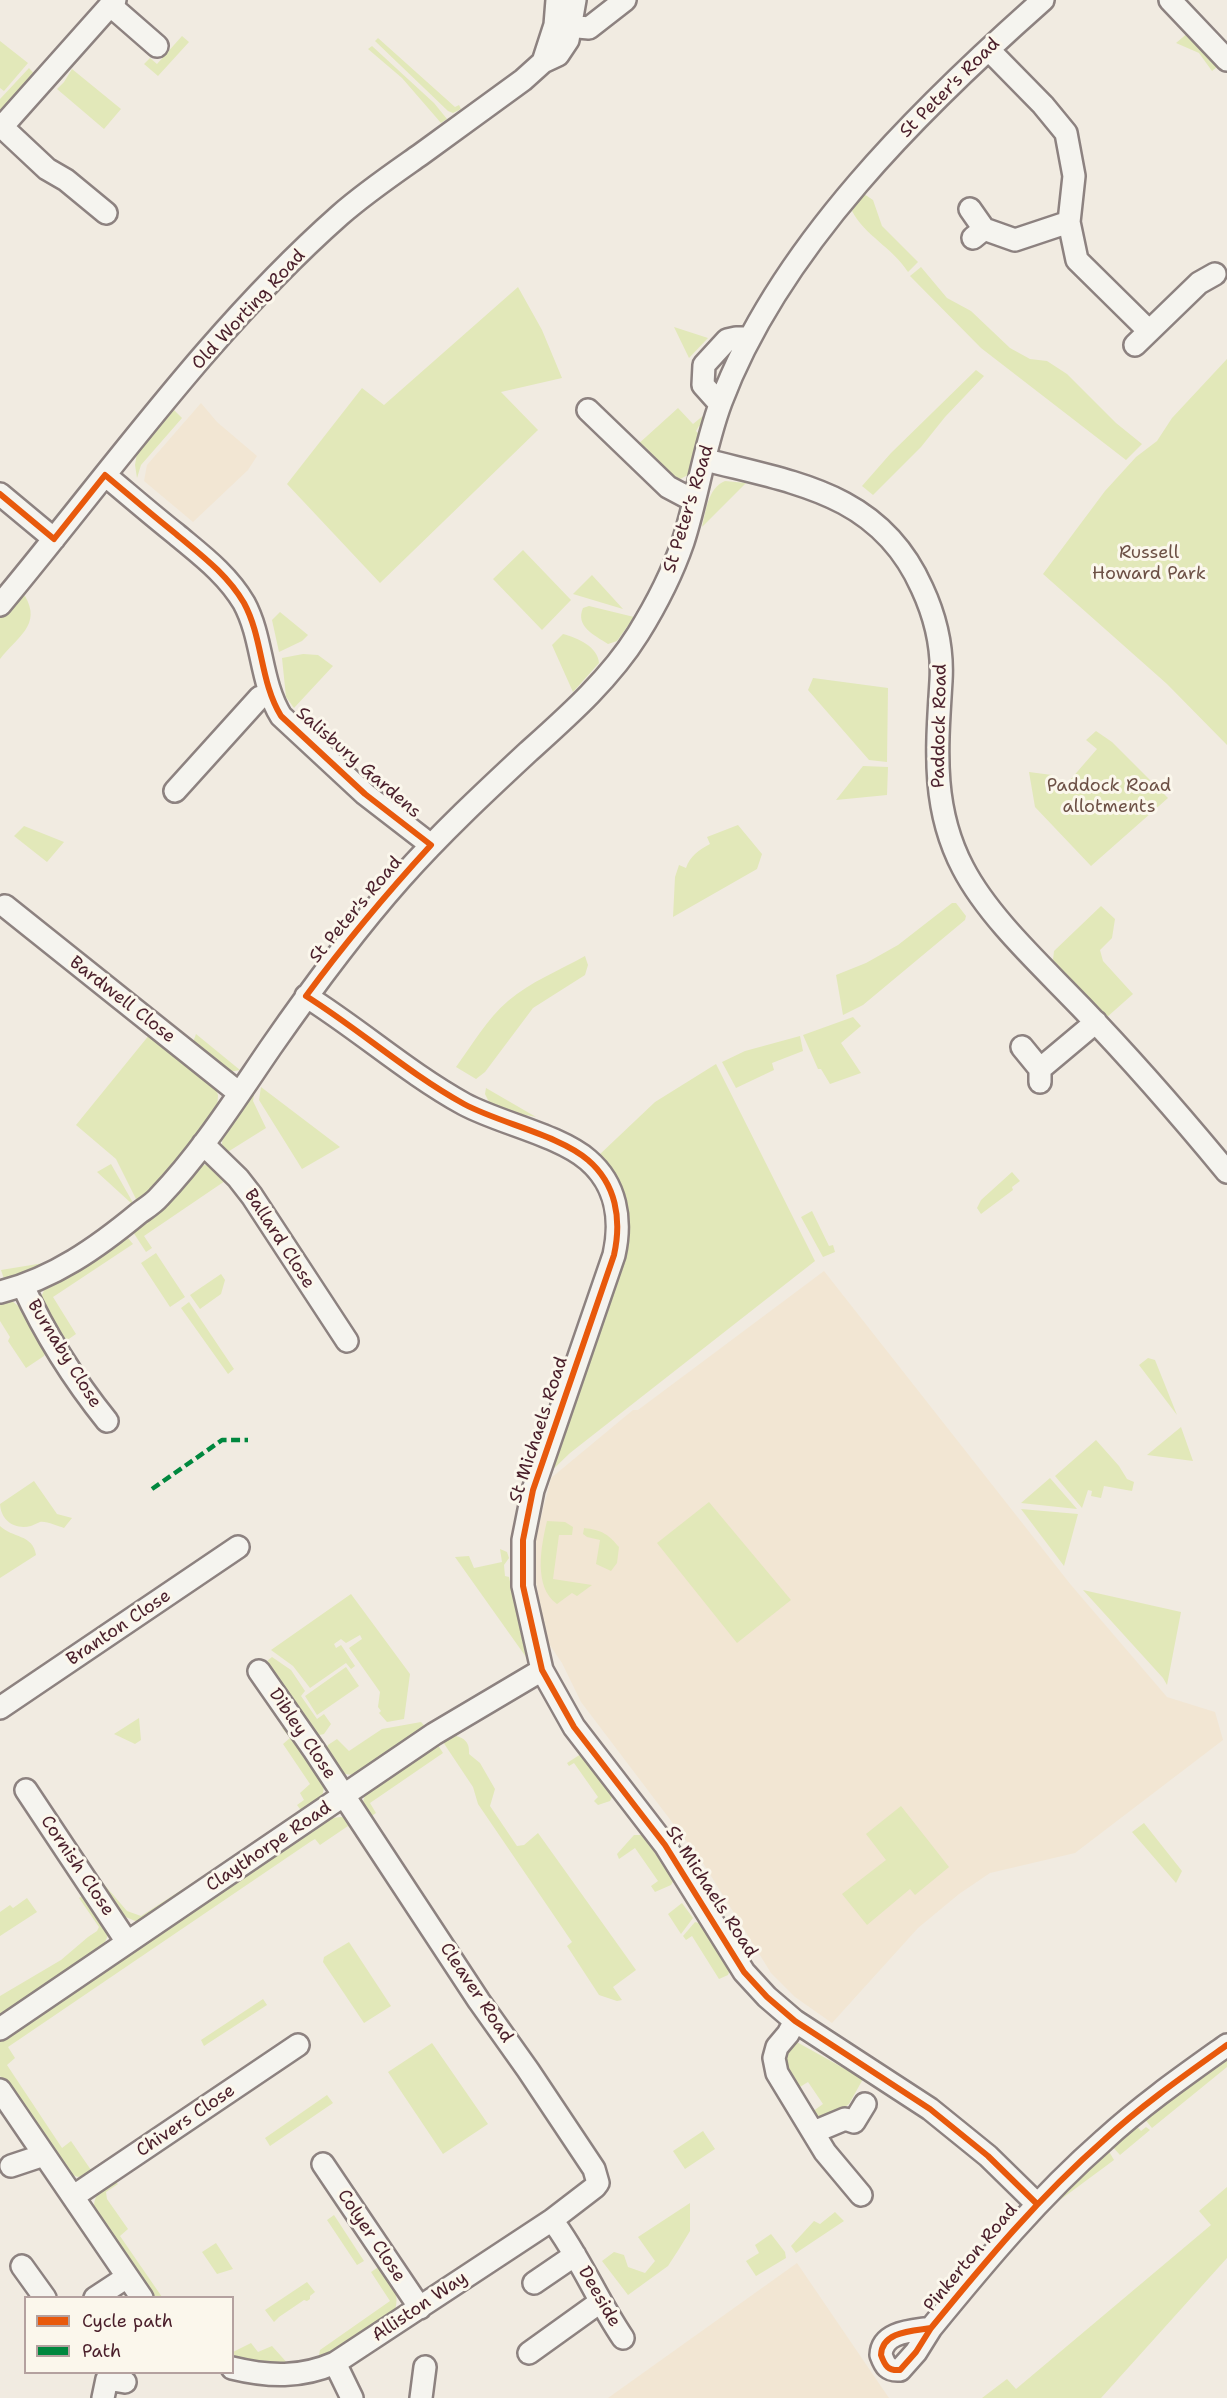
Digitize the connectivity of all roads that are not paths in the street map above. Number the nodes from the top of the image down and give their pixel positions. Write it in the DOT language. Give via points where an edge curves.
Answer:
graph roads {
  1 [pos="557,0"];
  2 [pos="575,0"];
  3 [pos="625,0"];
  4 [pos="1043,0"];
  5 [pos="1170,0"];
  6 [pos="112,3"];
  7 [pos="563,26"];
  8 [pos="157,46"];
  9 [pos="989,50"];
  10 [pos="1227,60"];
  11 [pos="1,127"];
  12 [pos="970,209"];
  13 [pos="106,213"];
  14 [pos="1069,222"];
  15 [pos="1200,275"];
  16 [pos="749,338"];
  17 [pos="720,404"];
  18 [pos="588,410"];
  19 [pos="705,460"];
  20 [pos="105,475"];
  21 [pos="0,494"];
  22 [pos="695,497"];
  23 [pos="54,539"];
  24 [pos="0,605"];
  25 [pos="271,695"];
  26 [pos="175,790"];
  27 [pos="431,845"];
  28 [pos="5,906"];
  29 [pos="306,996"];
  30 [pos="1096,1022"];
  31 [pos="1022,1047"];
  32 [pos="239,1093"];
  33 [pos="203,1144"];
  34 [pos="1227,1172"];
  35 [pos="23,1286"];
  36 [pos="0,1292"];
  37 [pos="347,1341"];
  38 [pos="107,1421"];
  39 [pos="238,1547"];
  40 [pos="542,1670"];
  41 [pos="259,1671"];
  42 [pos="0,1708"];
  43 [pos="26,1790"];
  44 [pos="344,1797"];
  45 [pos="127,1942"];
  46 [pos="795,2021"];
  47 [pos="0,2029"];
  48 [pos="298,2045"];
  49 [pos="1227,2045"];
  50 [pos="0,2090"];
  51 [pos="865,2104"];
  52 [pos="814,2132"];
  53 [pos="44,2155"];
  54 [pos="4,2164"];
  55 [pos="323,2164"];
  56 [pos="592,2190"];
  57 [pos="861,2195"];
  58 [pos="74,2196"];
  59 [pos="1037,2204"];
  60 [pos="552,2220"];
  61 [pos="575,2255"];
  62 [pos="22,2266"];
  63 [pos="127,2277"];
  64 [pos="534,2283"];
  65 [pos="44,2296"];
  66 [pos="98,2296"];
  67 [pos="141,2296"];
  68 [pos="600,2302"];
  69 [pos="420,2307"];
  70 [pos="931,2328"];
  71 [pos="623,2338"];
  72 [pos="529,2353"];
  73 [pos="335,2363"];
  74 [pos="425,2367"];
  75 [pos="234,2368"];
  76 [pos="352,2398"];
  77 [pos="422,2398"];
  1 -- 7 [label="street, Old Worting Road"];
  2 -- 7 [label="street, Old Worting Road"];
  3 -- 7 [label="street" via="589,28"];
  4 -- 9 [label="street, St Peter's Road"];
  5 -- 10 [label="street"];
  6 -- 8 [label="street"];
  6 -- 11 [label="street"];
  7 -- 20 [label="street, Old Worting Road" via="543,62 523,80 340,215 284,268"];
  9 -- 14 [label="street" via="1066,133 1074,176"];
  9 -- 16 [label="street, St Peter's Road" via="915,119 839,208 772,299"];
  11 -- 13 [label="street" via="47,169"];
  12 -- 14 [label="street" via="979,234 1014,240"];
  14 -- 15 [label="street" via="1077,260 1142,338"];
  16 -- 17 [label="street, St Peter's Road"];
  16 -- 17 [label="street" via="727,340 704,365 703,385"];
  17 -- 19 [label="street, St Peter's Road"];
  18 -- 22 [label="street" via="668,487"];
  19 -- 22 [label="street, St Peter's Road"];
  19 -- 30 [label="street, Paddock Road" via="796,483 848,504 876,524 907,557 929,604 941,653 937,772 939,795 956,852 991,909"];
  20 -- 23 [label="street, Old Worting Road"];
  20 -- 25 [label="street, Salisbury Gardens" via="215,566 232,586 254,631"];
  21 -- 23 [label="street"];
  22 -- 27 [label="street, St Peter's Road" via="670,574 621,658 581,703"];
  23 -- 24 [label="street, Old Worting Road"];
  25 -- 26 [label="street" via="260,697"];
  25 -- 27 [label="street, Salisbury Gardens" via="281,716 296,732 365,794"];
  27 -- 29 [label="street, St Peter's Road"];
  28 -- 32 [label="street, Bardwell Close"];
  29 -- 32 [label="street, St Peter's Road"];
  29 -- 40 [label="street, St Michaels Road" via="436,1089 501,1121 573,1149 605,1179 614,1199 619,1223 614,1255 534,1490 523,1540 523,1586"];
  30 -- 31 [label="street" via="1040,1076"];
  30 -- 34 [label="street, Paddock Road"];
  32 -- 33 [label="street, St Peter's Road"];
  33 -- 35 [label="street, St Peter's Road" via="157,1200 123,1227 76,1260"];
  33 -- 37 [label="street, Ballard Close" via="252,1196"];
  35 -- 36 [label="street, St Peter's Road"];
  35 -- 38 [label="street, Burnaby Close" via="58,1350"];
  39 -- 42 [label="street, Branton Close"];
  40 -- 44 [label="street, Claythorpe Road" via="434,1734"];
  40 -- 46 [label="street, St Michaels Road" via="574,1726 665,1845 744,1972"];
  41 -- 44 [label="street, Dibley Close"];
  43 -- 45 [label="street, Cornish Close"];
  44 -- 45 [label="street, Claythorpe Road"];
  44 -- 56 [label="street, Cleaver Road" via="594,2169 597,2183"];
  45 -- 47 [label="street, Claythorpe Road"];
  46 -- 52 [label="street" via="777,2047 774,2065"];
  46 -- 59 [label="street, St Michaels Road" via="930,2109 988,2156"];
  48 -- 58 [label="street, Chivers Close"];
  49 -- 59 [label="street, Pinkerton Road" via="1104,2140"];
  50 -- 53 [label="street"];
  51 -- 52 [label="street" via="854,2122 845,2119"];
  52 -- 57 [label="street"];
  53 -- 54 [label="street"];
  53 -- 58 [label="street"];
  55 -- 69 [label="street, Colyer Close"];
  56 -- 60 [label="street, Alliston Way"];
  58 -- 63 [label="street"];
  59 -- 70 [label="street, Pinkerton Road"];
  60 -- 61 [label="street, Deeside"];
  60 -- 69 [label="street, Alliston Way"];
  61 -- 64 [label="street, Deeside"];
  61 -- 68 [label="street, Deeside"];
  62 -- 65 [label="street"];
  63 -- 66 [label="street"];
  63 -- 67 [label="street"];
  68 -- 71 [label="street, Deeside"];
  68 -- 72 [label="street"];
  69 -- 73 [label="street, Alliston Way"];
  73 -- 75 [label="street, Alliston Way" via="298,2375 268,2375"];
  73 -- 76 [label="street"];
  74 -- 77 [label="street"];
}
